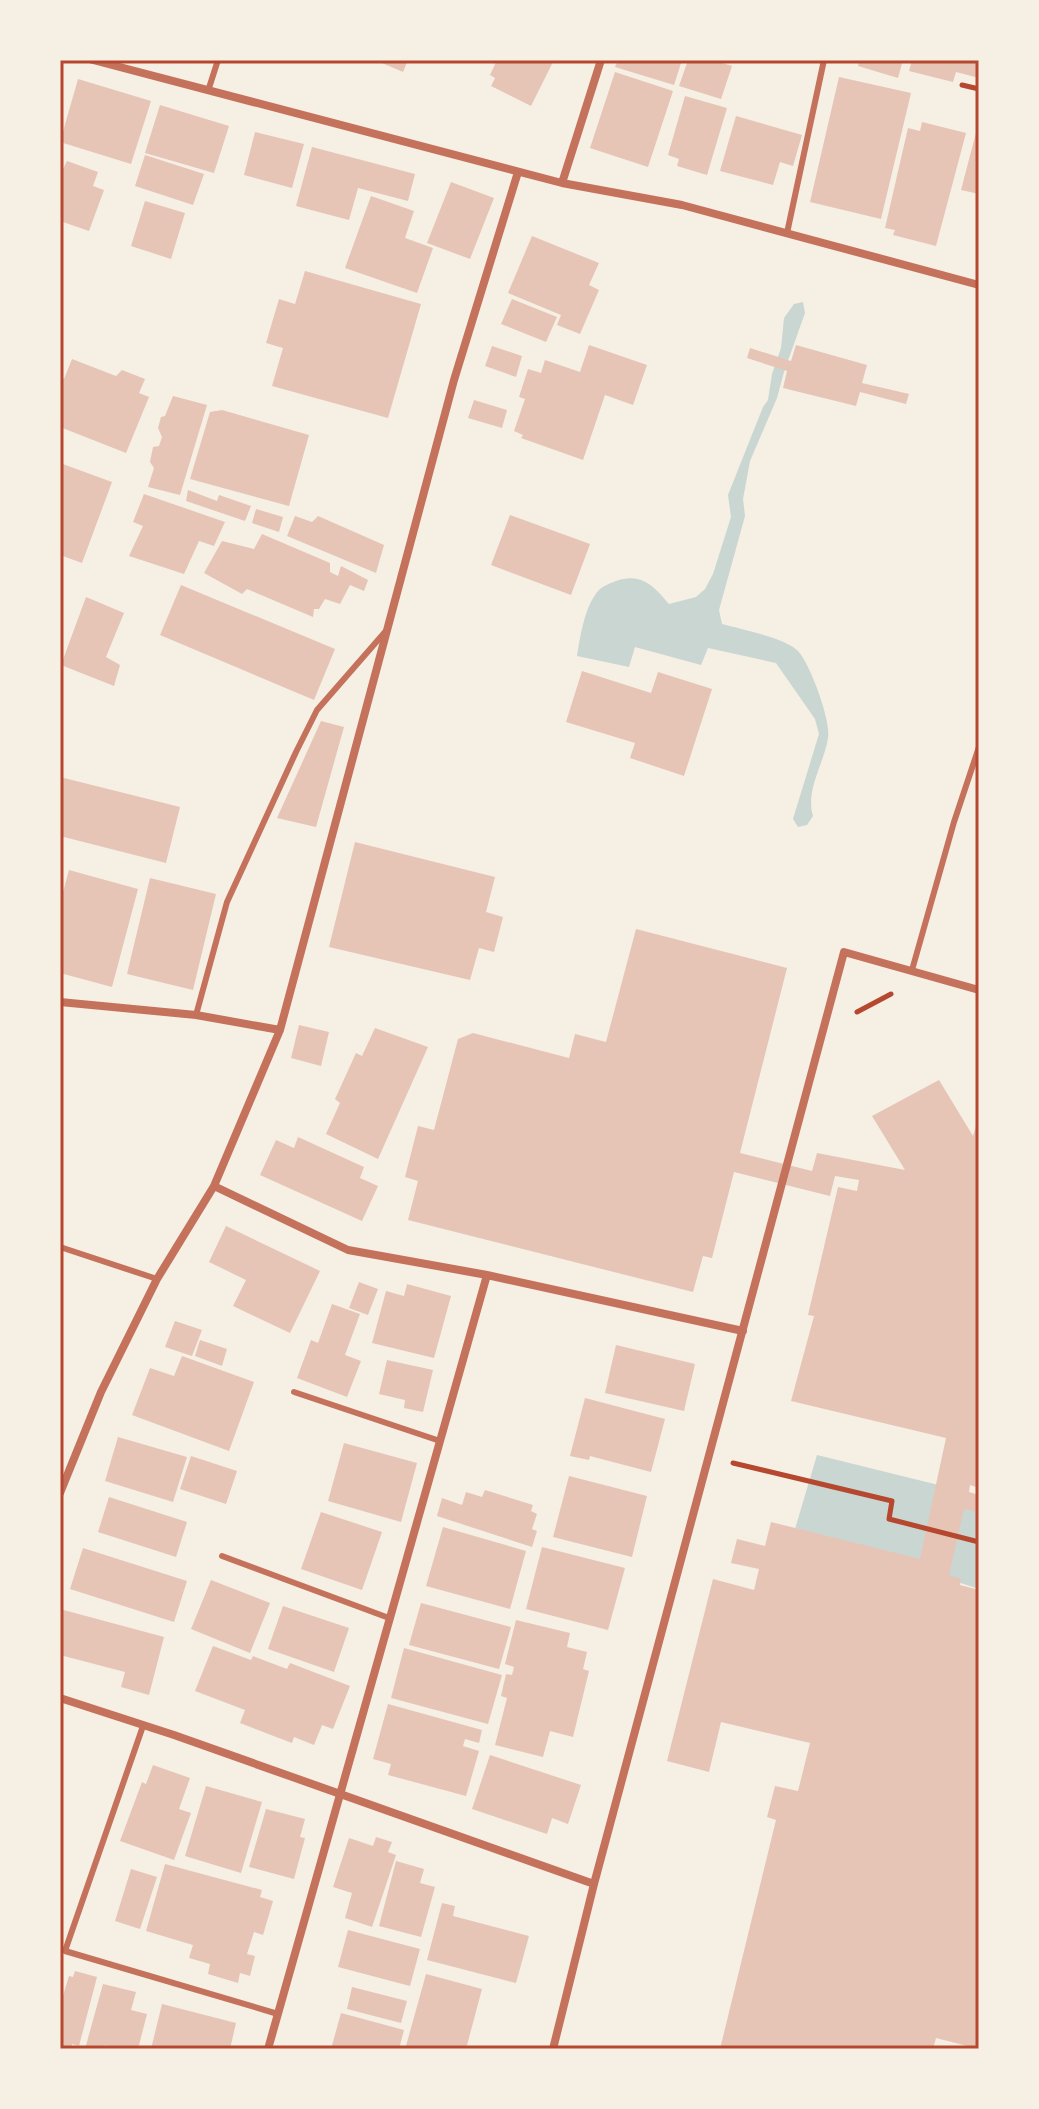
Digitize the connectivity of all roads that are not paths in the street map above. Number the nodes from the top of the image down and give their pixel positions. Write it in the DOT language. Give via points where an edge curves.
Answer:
graph roads {
  1 [pos="93,60"];
  2 [pos="218,60"];
  3 [pos="601,60"];
  4 [pos="824,60"];
  5 [pos="208,91"];
  6 [pos="518,172"];
  7 [pos="562,183"];
  8 [pos="787,233"];
  9 [pos="979,285"];
  10 [pos="388,630"];
  11 [pos="979,747"];
  12 [pos="912,970"];
  13 [pos="979,990"];
  14 [pos="60,1002"];
  15 [pos="196,1015"];
  16 [pos="280,1030"];
  17 [pos="214,1186"];
  18 [pos="60,1247"];
  19 [pos="487,1275"];
  20 [pos="157,1279"];
  21 [pos="743,1331"];
  22 [pos="294,1392"];
  23 [pos="440,1441"];
  24 [pos="60,1493"];
  25 [pos="222,1556"];
  26 [pos="389,1618"];
  27 [pos="60,1698"];
  28 [pos="143,1726"];
  29 [pos="340,1796"];
  30 [pos="594,1884"];
  31 [pos="278,2014"];
  32 [pos="268,2049"];
  33 [pos="553,2049"];
  1 -- 5 [label="street"];
  2 -- 5 [label="lane"];
  3 -- 7 [label="street"];
  4 -- 8 [label="lane"];
  5 -- 6 [label="street"];
  6 -- 7 [label="street"];
  6 -- 10 [label="street" via="454,380"];
  7 -- 8 [label="street" via="682,205"];
  8 -- 9 [label="street"];
  10 -- 15 [label="lane" via="317,710 296,752 227,902"];
  10 -- 16 [label="street"];
  11 -- 12 [label="lane"];
  12 -- 13 [label="street"];
  12 -- 21 [label="street" via="844,952"];
  14 -- 15 [label="street"];
  15 -- 16 [label="street"];
  16 -- 17 [label="street"];
  17 -- 19 [label="street" via="348,1250"];
  17 -- 20 [label="street"];
  18 -- 20 [label="lane"];
  19 -- 21 [label="street"];
  19 -- 23 [label="street"];
  20 -- 24 [label="street" via="101,1392"];
  21 -- 30 [label="street"];
  22 -- 23 [label="lane"];
  23 -- 26 [label="street"];
  25 -- 26 [label="lane"];
  26 -- 29 [label="street"];
  27 -- 28 [label="street"];
  28 -- 29 [label="street"];
  28 -- 31 [label="lane" via="65,1951"];
  29 -- 30 [label="street"];
  29 -- 31 [label="street"];
  30 -- 33 [label="street"];
  31 -- 32 [label="street"];
}
